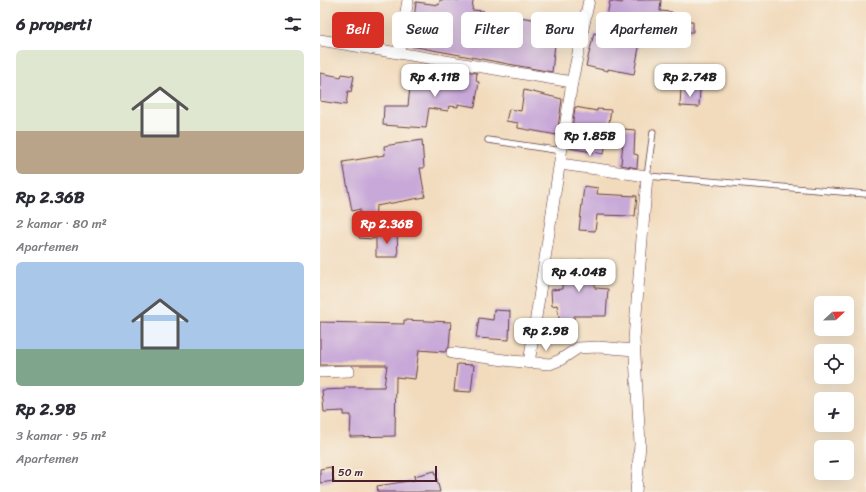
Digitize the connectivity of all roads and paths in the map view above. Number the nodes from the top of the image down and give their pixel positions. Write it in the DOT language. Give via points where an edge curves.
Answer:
graph roads {
  1 [pos="408,0"];
  2 [pos="589,0"];
  3 [pos="320,40"];
  4 [pos="399,52"];
  5 [pos="572,82"];
  6 [pos="653,132"];
  7 [pos="488,140"];
  8 [pos="562,151"];
  9 [pos="560,164"];
  10 [pos="647,176"];
  11 [pos="866,194"];
  12 [pos="634,350"];
  13 [pos="452,353"];
  14 [pos="529,363"];
  15 [pos="349,371"];
  16 [pos="320,372"];
  17 [pos="636,492"];
  1 -- 4 [label="street"];
  2 -- 5 [label="street"];
  3 -- 4 [label="street"];
  4 -- 5 [label="street"];
  5 -- 8 [label="street"];
  6 -- 10 [label="lane"];
  7 -- 8 [label="lane"];
  8 -- 9 [label="street"];
  9 -- 10 [label="street"];
  9 -- 14 [label="street"];
  10 -- 11 [label="lane"];
  10 -- 12 [label="street" via="635,308"];
  12 -- 14 [label="street" via="578,348 550,364"];
  12 -- 17 [label="street" via="640,444"];
  13 -- 14 [label="street"];
  15 -- 16 [label="street"];
}
